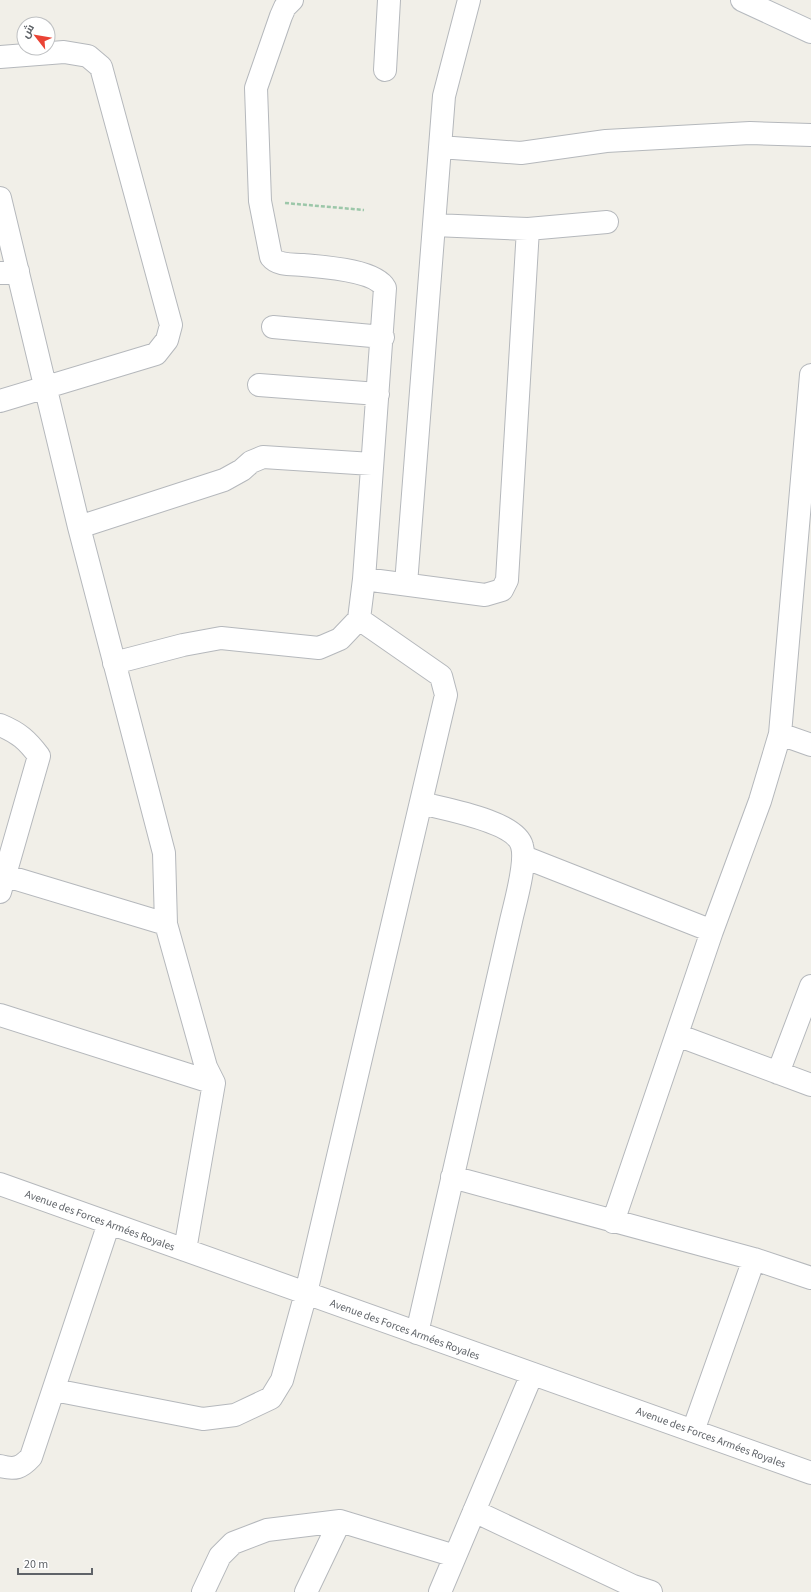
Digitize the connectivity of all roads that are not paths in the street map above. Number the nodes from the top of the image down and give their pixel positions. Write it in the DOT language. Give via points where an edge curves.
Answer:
graph roads {
  1 [pos="292,0"];
  2 [pos="389,0"];
  3 [pos="469,0"];
  4 [pos="742,0"];
  5 [pos="811,31"];
  6 [pos="0,57"];
  7 [pos="385,70"];
  8 [pos="811,135"];
  9 [pos="440,147"];
  10 [pos="0,198"];
  11 [pos="607,222"];
  12 [pos="434,225"];
  13 [pos="528,229"];
  14 [pos="9,272"];
  15 [pos="274,327"];
  16 [pos="383,337"];
  17 [pos="811,377"];
  18 [pos="258,385"];
  19 [pos="45,389"];
  20 [pos="378,394"];
  21 [pos="0,401"];
  22 [pos="372,464"];
  23 [pos="79,527"];
  24 [pos="364,579"];
  25 [pos="406,584"];
  26 [pos="359,619"];
  27 [pos="114,663"];
  28 [pos="0,725"];
  29 [pos="780,734"];
  30 [pos="811,745"];
  31 [pos="421,803"];
  32 [pos="524,857"];
  33 [pos="2,881"];
  34 [pos="166,924"];
  35 [pos="712,931"];
  36 [pos="811,986"];
  37 [pos="0,1014"];
  38 [pos="677,1035"];
  39 [pos="778,1073"];
  40 [pos="214,1083"];
  41 [pos="811,1085"];
  42 [pos="452,1177"];
  43 [pos="0,1184"];
  44 [pos="613,1222"];
  45 [pos="109,1223"];
  46 [pos="185,1250"];
  47 [pos="754,1259"];
  48 [pos="811,1278"];
  49 [pos="306,1293"];
  50 [pos="417,1333"];
  51 [pos="532,1374"];
  52 [pos="54,1390"];
  53 [pos="693,1431"];
  54 [pos="0,1466"];
  55 [pos="811,1473"];
  56 [pos="474,1511"];
  57 [pos="340,1521"];
  58 [pos="455,1556"];
  59 [pos="639,1590"];
  60 [pos="202,1592"];
  61 [pos="306,1592"];
  62 [pos="440,1592"];
  1 -- 16 [label="street" via="281,16 256,88 260,201 271,258 274,261 376,278 385,288"];
  2 -- 7 [label="street"];
  3 -- 9 [label="street" via="444,96"];
  4 -- 5 [label="street"];
  6 -- 19 [label="street" via="64,52 88,56 101,67 171,325 167,340 156,354"];
  8 -- 9 [label="street" via="750,133 606,140 521,153"];
  9 -- 12 [label="street"];
  10 -- 14 [label="street"];
  11 -- 13 [label="street"];
  12 -- 13 [label="street"];
  12 -- 25 [label="street"];
  13 -- 25 [label="street" via="507,580 502,590 486,595"];
  14 -- 19 [label="street"];
  15 -- 16 [label="street"];
  16 -- 20 [label="street"];
  17 -- 29 [label="street"];
  18 -- 20 [label="street"];
  19 -- 21 [label="street"];
  19 -- 23 [label="street"];
  20 -- 22 [label="street"];
  22 -- 23 [label="street" via="256,458 224,480"];
  22 -- 24 [label="street"];
  23 -- 27 [label="street"];
  24 -- 25 [label="street"];
  24 -- 26 [label="street"];
  26 -- 27 [label="street" via="340,639 319,648 221,638"];
  26 -- 31 [label="street" via="441,676 445,685 446,695"];
  27 -- 34 [label="street" via="164,853"];
  28 -- 33 [label="street" via="16,731 39,756"];
  29 -- 30 [label="street"];
  29 -- 35 [label="street" via="760,802"];
  31 -- 32 [label="street" via="501,825 516,836 522,845"];
  31 -- 49 [label="street"];
  32 -- 35 [label="street"];
  32 -- 42 [label="street"];
  33 -- 34 [label="street"];
  34 -- 40 [label="street" via="206,1067"];
  35 -- 38 [label="street"];
  36 -- 39 [label="street"];
  37 -- 40 [label="street"];
  38 -- 39 [label="street"];
  38 -- 44 [label="street"];
  39 -- 41 [label="street"];
  40 -- 46 [label="street"];
  42 -- 44 [label="street"];
  42 -- 50 [label="street"];
  43 -- 45 [label="street, Avenue des Forces Armées Royales"];
  44 -- 47 [label="street"];
  45 -- 46 [label="street, Avenue des Forces Armées Royales"];
  45 -- 52 [label="street"];
  46 -- 49 [label="street, Avenue des Forces Armées Royales"];
  47 -- 48 [label="street"];
  47 -- 53 [label="street"];
  49 -- 50 [label="street, Avenue des Forces Armées Royales"];
  49 -- 52 [label="street" via="282,1380 271,1398 235,1415 203,1419"];
  50 -- 51 [label="street, Avenue des Forces Armées Royales"];
  51 -- 53 [label="street, Avenue des Forces Armées Royales"];
  51 -- 56 [label="street"];
  52 -- 54 [label="street" via="31,1457 22,1467 15,1469"];
  53 -- 55 [label="street, Avenue des Forces Armées Royales"];
  56 -- 58 [label="street"];
  56 -- 59 [label="street"];
  57 -- 58 [label="street"];
  57 -- 60 [label="street" via="267,1530 233,1543 220,1556"];
  57 -- 61 [label="street"];
  58 -- 62 [label="street"];
}
